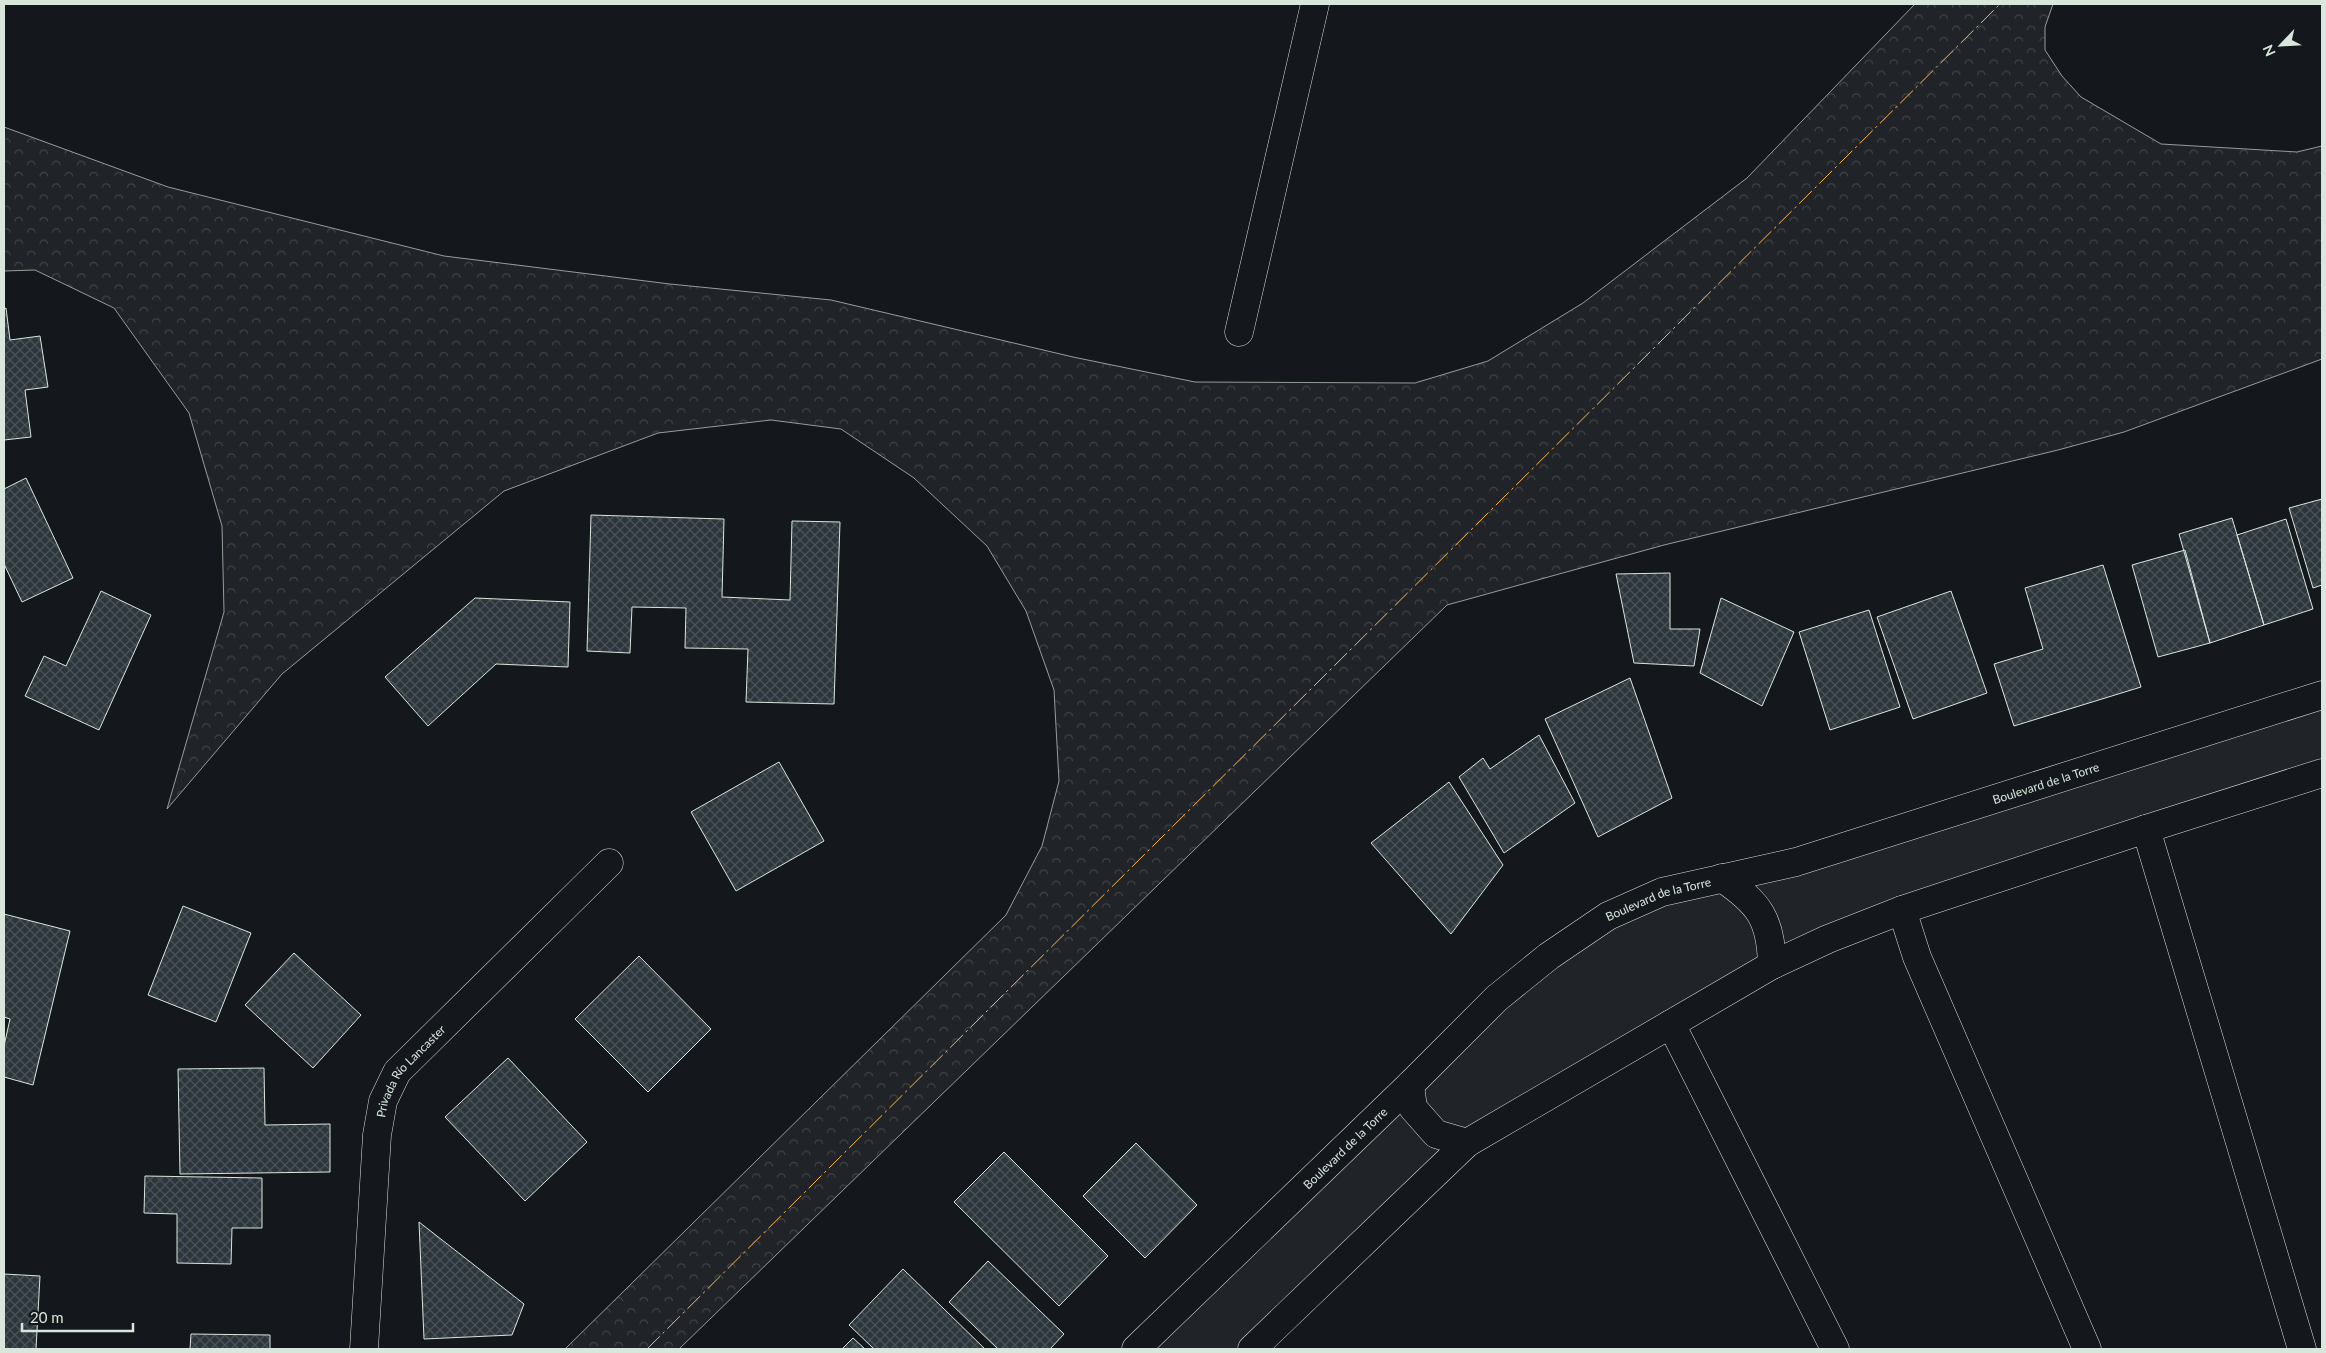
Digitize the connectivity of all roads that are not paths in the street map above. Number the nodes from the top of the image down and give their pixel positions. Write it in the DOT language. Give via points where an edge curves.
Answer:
graph roads {
  1 [pos="1315,4"];
  2 [pos="1239,332"];
  3 [pos="2322,695"];
  4 [pos="2322,773"];
  5 [pos="2146,829"];
  6 [pos="609,863"];
  7 [pos="1722,878"];
  8 [pos="1902,910"];
  9 [pos="1772,965"];
  10 [pos="1671,1024"];
  11 [pos="1410,1085"];
  12 [pos="1467,1143"];
  13 [pos="364,1349"];
  14 [pos="1136,1349"];
  15 [pos="1252,1349"];
  16 [pos="1835,1349"];
  17 [pos="2087,1349"];
  18 [pos="2302,1349"];
  1 -- 2 [label="street"];
  3 -- 7 [label="street, Boulevard de la Torre" via="1796,862"];
  4 -- 5 [label="street"];
  5 -- 8 [label="street"];
  5 -- 18 [label="street"];
  6 -- 13 [label="street, Privada Río Lancaster" via="397,1072 383,1101 377,1135"];
  7 -- 9 [label="street" via="1745,894 1760,912 1772,938"];
  7 -- 11 [label="street, Boulevard de la Torre" via="1662,892 1600,921 1549,956 1497,998"];
  8 -- 9 [label="street"];
  8 -- 17 [label="street" via="1917,957"];
  9 -- 10 [label="street"];
  10 -- 12 [label="street"];
  10 -- 16 [label="street"];
  11 -- 12 [label="street" via="1413,1108 1436,1134"];
  11 -- 14 [label="street, Boulevard de la Torre"];
  12 -- 15 [label="street"];
}
